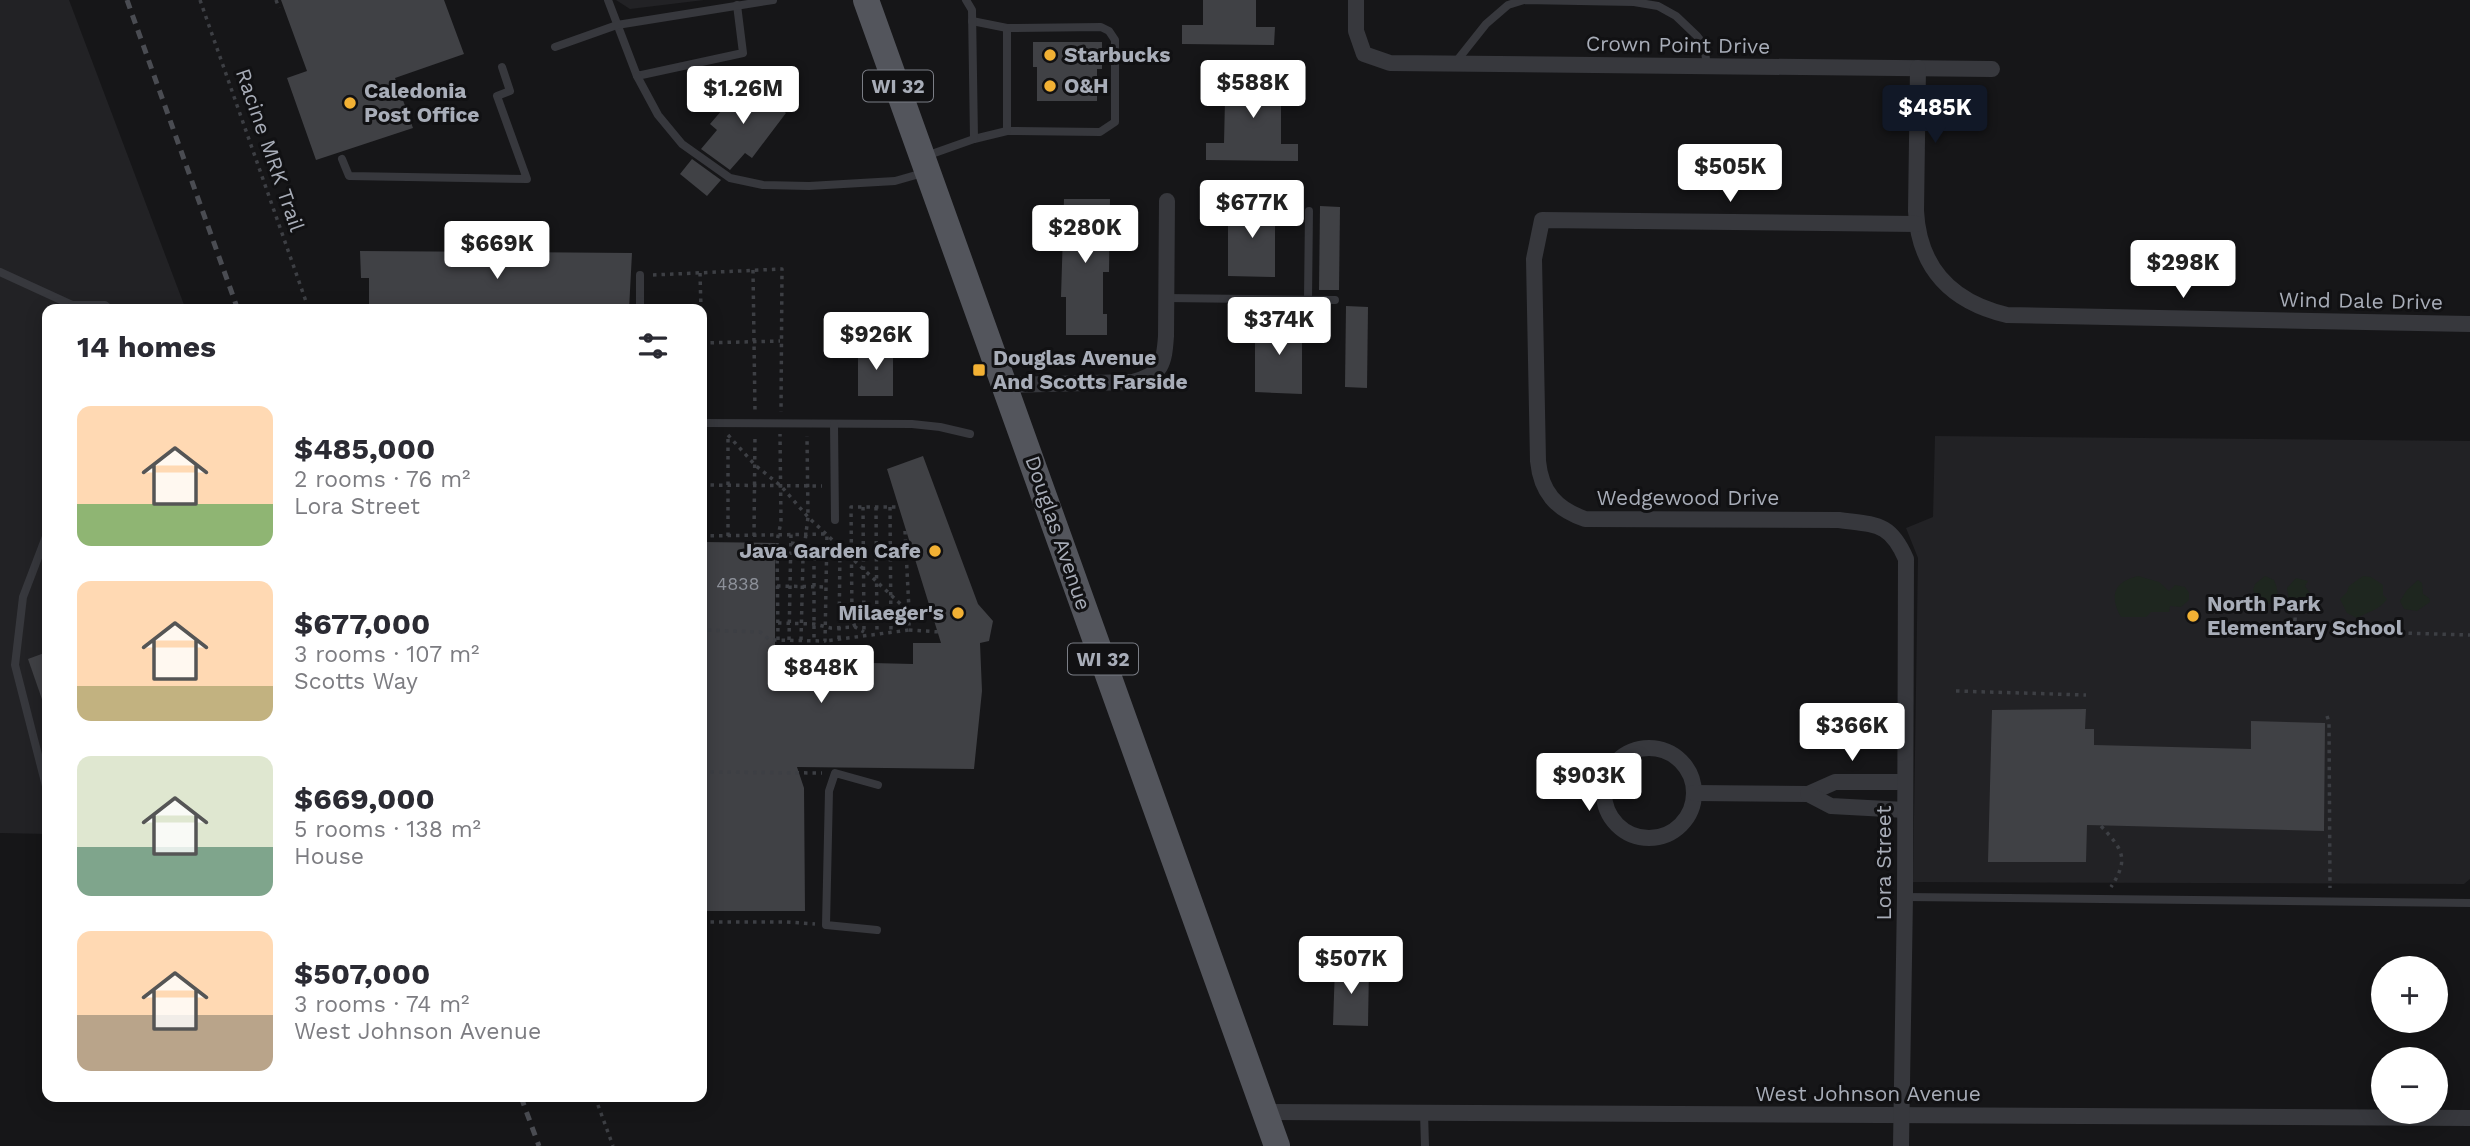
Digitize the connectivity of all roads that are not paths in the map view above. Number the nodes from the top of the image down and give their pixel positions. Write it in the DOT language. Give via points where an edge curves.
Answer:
graph roads {
  1 [pos="608,0"];
  2 [pos="773,0"];
  3 [pos="866,0"];
  4 [pos="966,0"];
  5 [pos="1356,0"];
  6 [pos="718,4"];
  7 [pos="737,5"];
  8 [pos="972,21"];
  9 [pos="617,25"];
  10 [pos="1007,27"];
  11 [pos="555,47"];
  12 [pos="1455,63"];
  13 [pos="1707,66"];
  14 [pos="502,67"];
  15 [pos="1917,68"];
  16 [pos="1992,69"];
  17 [pos="637,76"];
  18 [pos="1007,131"];
  19 [pos="974,139"];
  20 [pos="342,159"];
  21 [pos="926,164"];
  22 [pos="1167,201"];
  23 [pos="1309,211"];
  24 [pos="1917,224"];
  25 [pos="0,272"];
  26 [pos="640,275"];
  27 [pos="1166,298"];
  28 [pos="1308,299"];
  29 [pos="1335,300"];
  30 [pos="66,304"];
  31 [pos="640,304"];
  32 [pos="2470,324"];
  33 [pos="1006,385"];
  34 [pos="707,423"];
  35 [pos="834,424"];
  36 [pos="970,434"];
  37 [pos="835,520"];
  38 [pos="1898,541"];
  39 [pos="42,547"];
  40 [pos="42,770"];
  41 [pos="1905,782"];
  42 [pos="878,785"];
  43 [pos="1695,793"];
  44 [pos="1808,794"];
  45 [pos="1905,810"];
  46 [pos="1905,897"];
  47 [pos="2470,903"];
  48 [pos="877,930"];
  49 [pos="1265,1112"];
  50 [pos="1424,1112"];
  51 [pos="1901,1115"];
  52 [pos="2470,1118"];
  53 [pos="1277,1146"];
  54 [pos="1425,1146"];
  55 [pos="1901,1146"];
  1 -- 9 [label="lane"];
  2 -- 7 [label="lane"];
  3 -- 21 [label="main road, Douglas Avenue / WI 32"];
  4 -- 8 [label="lane"];
  5 -- 12 [label="street, Crown Point Drive" via="1356,31 1364,54 1390,63"];
  6 -- 7 [label="lane"];
  6 -- 9 [label="lane"];
  7 -- 17 [label="lane" via="743,53"];
  8 -- 10 [label="lane"];
  8 -- 19 [label="lane"];
  9 -- 11 [label="lane"];
  9 -- 17 [label="lane"];
  10 -- 18 [label="lane"];
  10 -- 18 [label="lane" via="1101,27 1115,40 1115,122 1100,132"];
  12 -- 13 [label="street, Crown Point Drive"];
  12 -- 13 [label="lane" via="1493,18 1508,5 1524,0 1658,6 1698,36"];
  13 -- 15 [label="street, Crown Point Drive"];
  14 -- 20 [label="lane" via="510,91 497,96 527,179 349,176"];
  15 -- 16 [label="street, Crown Point Drive"];
  15 -- 24 [label="street"];
  17 -- 21 [label="lane" via="657,116 682,145 730,178 809,187 895,181"];
  18 -- 19 [label="lane"];
  19 -- 21 [label="lane"];
  21 -- 33 [label="main road, Douglas Avenue / WI 32"];
  22 -- 27 [label="street"];
  23 -- 28 [label="lane"];
  24 -- 32 [label="street, Wind Dale Drive" via="1925,253 1949,288 1985,310 2007,315"];
  24 -- 38 [label="street, Wedgewood Drive" via="1542,220 1534,259 1539,476 1556,505 1585,519 1839,520 1871,524 1889,531"];
  25 -- 30 [label="lane"];
  26 -- 31 [label="lane"];
  27 -- 28 [label="lane"];
  27 -- 33 [label="street" via="1164,355 1159,370 1148,378"];
  28 -- 29 [label="lane"];
  33 -- 49 [label="main road, Douglas Avenue / WI 32"];
  34 -- 35 [label="lane"];
  35 -- 36 [label="lane" via="912,424"];
  35 -- 37 [label="lane"];
  38 -- 41 [label="street, Lora Street" via="1906,559"];
  39 -- 40 [label="lane" via="23,597 15,665"];
  41 -- 44 [label="street" via="1835,782"];
  41 -- 45 [label="street, Lora Street"];
  42 -- 48 [label="lane" via="835,773 829,791 827,925"];
  43 -- 43 [label="street" via="1686,766 1676,756 1649,748 1635,750 1612,767 1604,795 1616,823 1642,838 1658,837 1678,827 1692,808"];
  43 -- 44 [label="street"];
  44 -- 45 [label="street" via="1831,806"];
  45 -- 46 [label="street, Lora Street"];
  46 -- 47 [label="lane"];
  46 -- 51 [label="street, Lora Street"];
  49 -- 50 [label="street, West Johnson Avenue"];
  49 -- 53 [label="main road, Douglas Avenue / WI 32"];
  50 -- 51 [label="street, West Johnson Avenue"];
  50 -- 54 [label="lane"];
  51 -- 52 [label="street, West Johnson Avenue"];
  51 -- 55 [label="street, Lora Street"];
}
